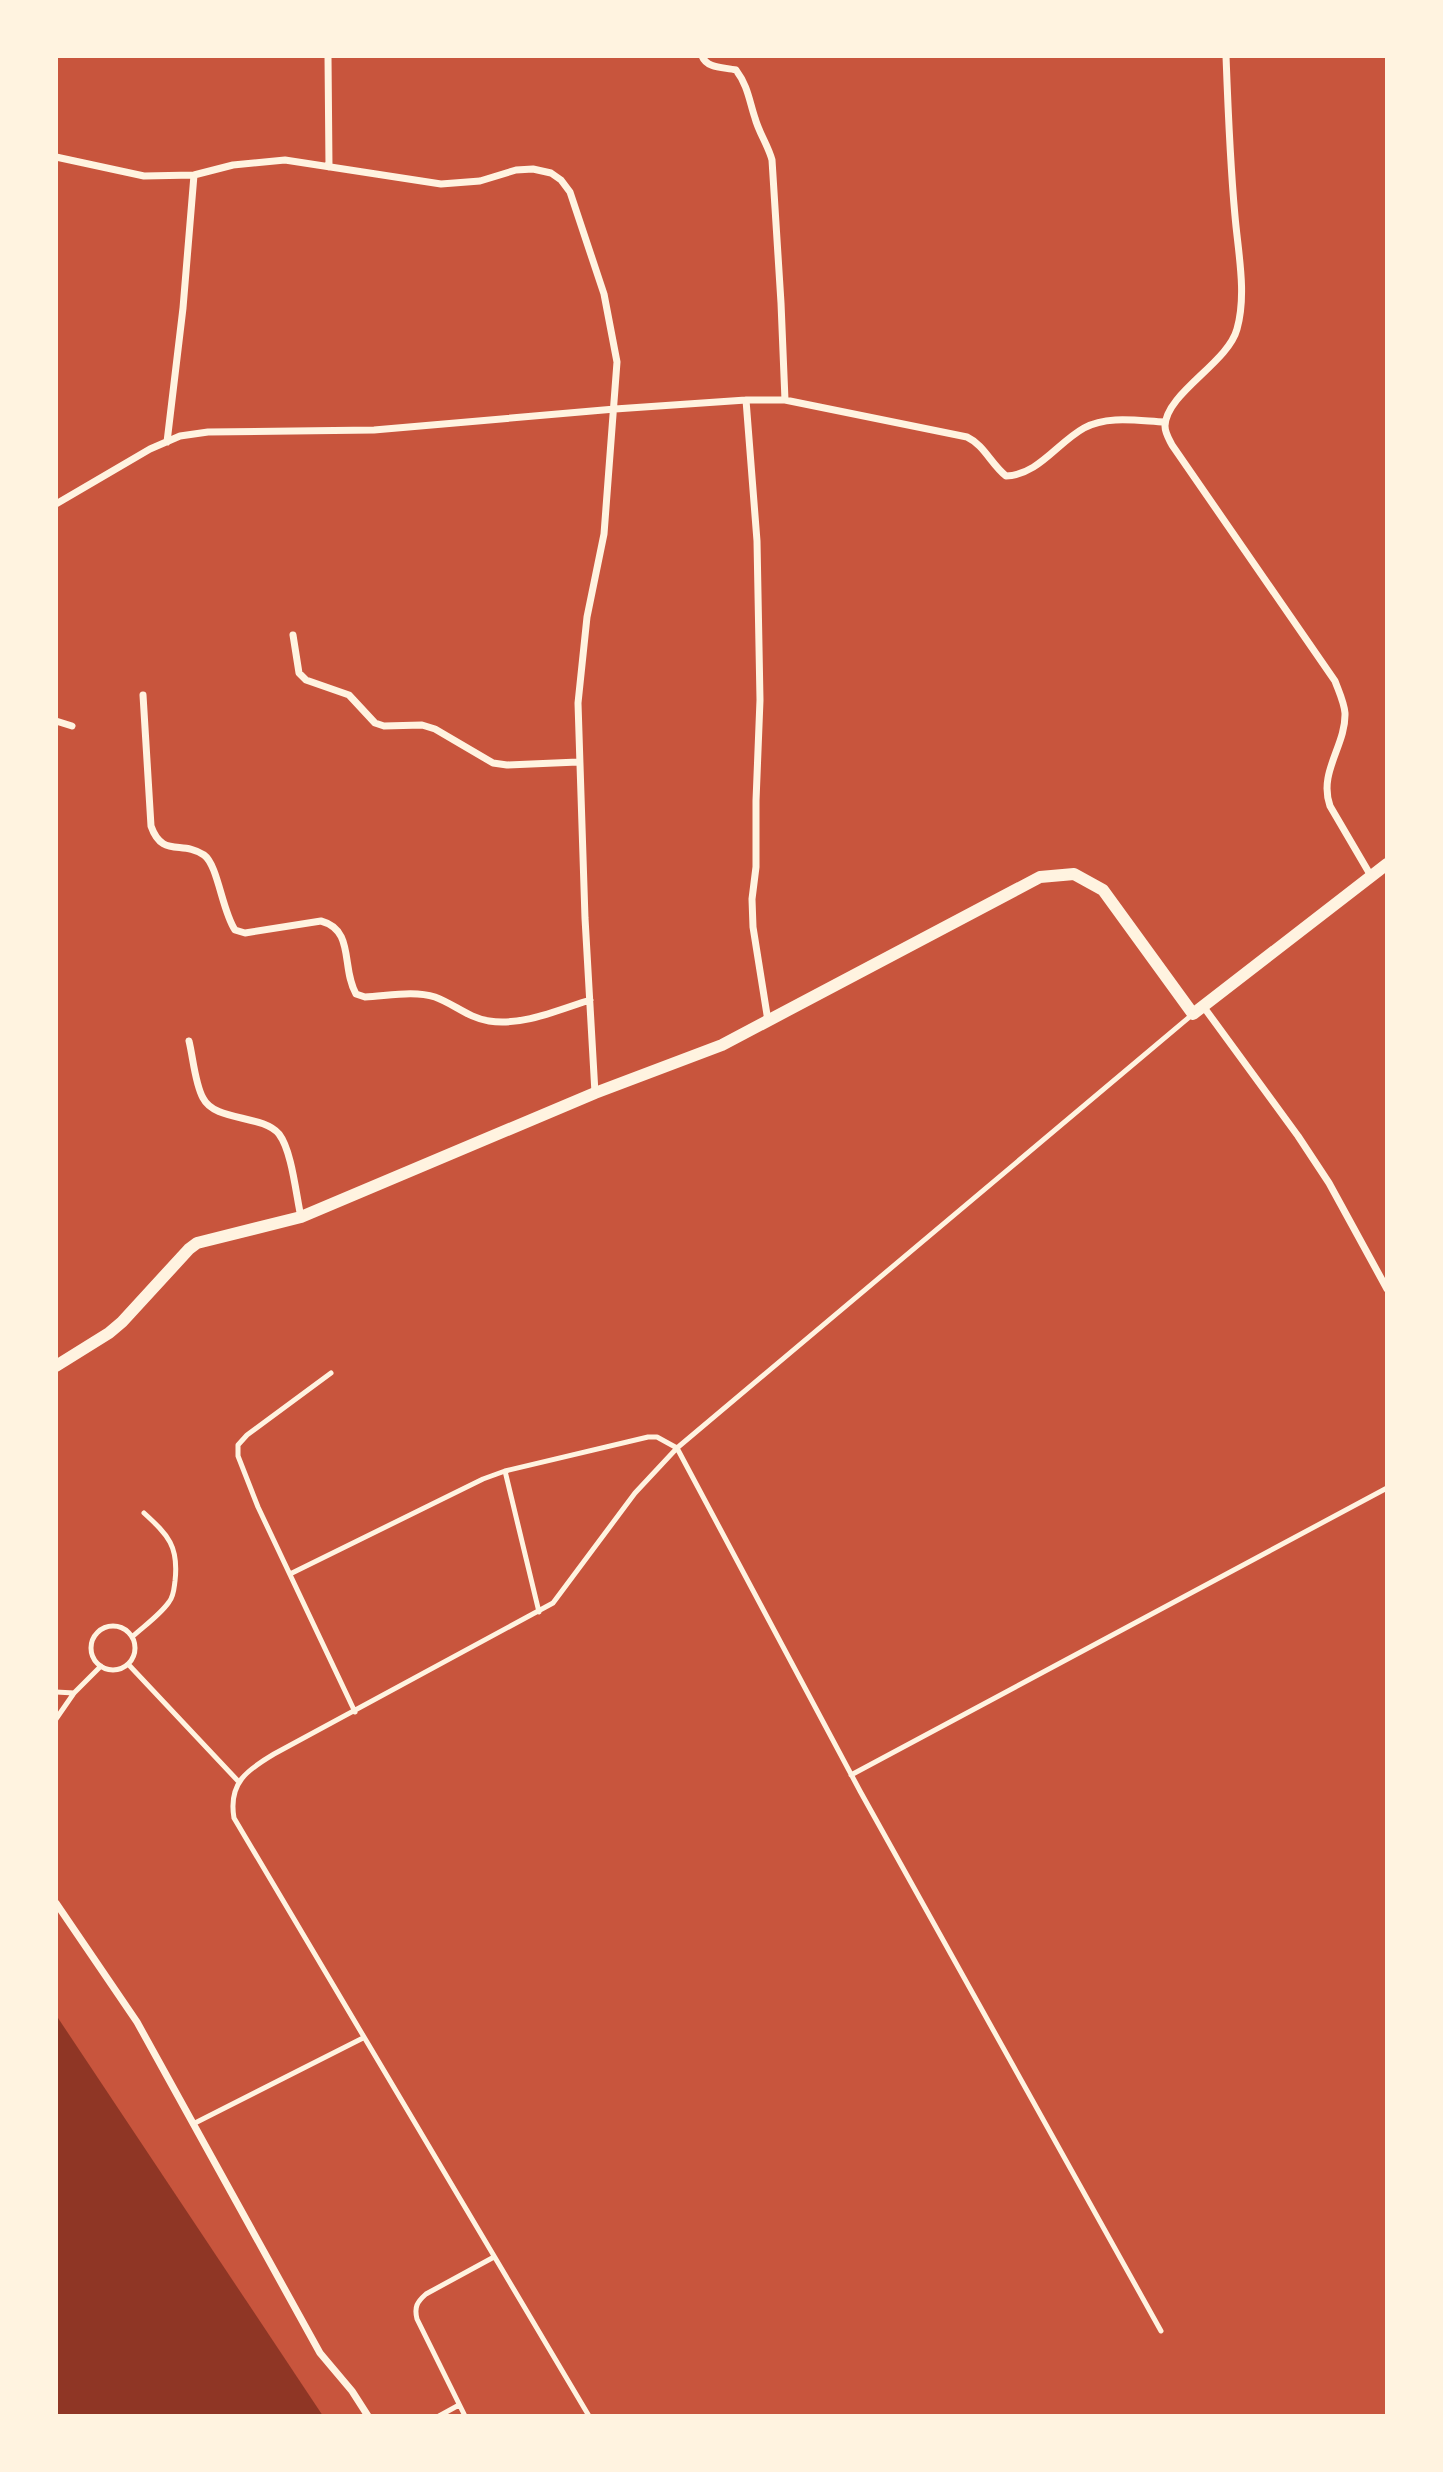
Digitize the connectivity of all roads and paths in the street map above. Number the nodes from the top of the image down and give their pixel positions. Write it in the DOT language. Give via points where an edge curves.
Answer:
graph roads {
  1 [pos="328,56"];
  2 [pos="702,56"];
  3 [pos="1226,56"];
  4 [pos="56,157"];
  5 [pos="329,167"];
  6 [pos="194,175"];
  7 [pos="746,400"];
  8 [pos="785,400"];
  9 [pos="615,409"];
  10 [pos="1165,422"];
  11 [pos="167,442"];
  12 [pos="56,504"];
  13 [pos="293,635"];
  14 [pos="144,695"];
  15 [pos="56,720"];
  16 [pos="72,726"];
  17 [pos="578,762"];
  18 [pos="1387,864"];
  19 [pos="1371,876"];
  20 [pos="590,1000"];
  21 [pos="1198,1010"];
  22 [pos="769,1022"];
  23 [pos="189,1041"];
  24 [pos="595,1093"];
  25 [pos="301,1217"];
  26 [pos="1387,1289"];
  27 [pos="56,1366"];
  28 [pos="331,1373"];
  29 [pos="677,1448"];
  30 [pos="505,1471"];
  31 [pos="1387,1488"];
  32 [pos="144,1513"];
  33 [pos="290,1574"];
  34 [pos="539,1612"];
  35 [pos="132,1637"];
  36 [pos="128,1664"];
  37 [pos="101,1666"];
  38 [pos="56,1692"];
  39 [pos="74,1693"];
  40 [pos="355,1712"];
  41 [pos="56,1719"];
  42 [pos="851,1775"];
  43 [pos="238,1781"];
  44 [pos="56,1903"];
  45 [pos="363,2038"];
  46 [pos="193,2124"];
  47 [pos="494,2258"];
  48 [pos="1161,2331"];
  49 [pos="459,2405"];
  50 [pos="368,2416"];
  51 [pos="439,2416"];
  52 [pos="465,2416"];
  53 [pos="589,2416"];
  1 -- 5 [label="street"];
  2 -- 8 [label="street" via="704,62 736,71 742,78 769,147"];
  3 -- 10 [label="street" via="1241,298 1237,330 1223,353 1172,406"];
  4 -- 6 [label="street" via="144,176"];
  5 -- 6 [label="street" via="271,160"];
  5 -- 9 [label="street" via="441,184 480,181 516,170 542,171 561,180 570,192 604,294 617,362"];
  6 -- 11 [label="street"];
  7 -- 8 [label="street"];
  7 -- 9 [label="street"];
  7 -- 22 [label="street" via="757,541 760,700 753,927"];
  8 -- 10 [label="street" via="967,437 977,442 1006,476 1026,473 1085,428 1118,420"];
  9 -- 11 [label="street" via="374,430 208,432"];
  9 -- 17 [label="street" via="604,534 585,630"];
  10 -- 19 [label="street" via="1172,446 1335,681 1345,716 1326,795"];
  11 -- 12 [label="street"];
  13 -- 17 [label="street" via="299,673 306,680 349,695 375,723 435,729 493,762 507,765"];
  14 -- 20 [label="street" via="155,839 162,845 193,850 211,862 234,930 246,933 321,921 334,925 340,931 350,984 356,994 365,997 422,994 493,1021 536,1017"];
  15 -- 16 [label="street"];
  17 -- 20 [label="street"];
  18 -- 19 [label="street"];
  19 -- 21 [label="street"];
  20 -- 24 [label="street"];
  21 -- 22 [label="street" via="1103,890 1074,874 1040,877"];
  21 -- 26 [label="street" via="1304,1145"];
  21 -- 29 [label="lane"];
  22 -- 24 [label="street" via="722,1045"];
  23 -- 25 [label="street" via="202,1098 211,1108 278,1132 286,1147"];
  24 -- 25 [label="street"];
  25 -- 27 [label="street" via="197,1243 122,1322"];
  28 -- 33 [label="lane" via="238,1445 254,1496"];
  29 -- 30 [label="lane" via="648,1437"];
  29 -- 34 [label="lane" via="629,1500 553,1603"];
  29 -- 42 [label="lane"];
  30 -- 33 [label="lane"];
  30 -- 34 [label="lane"];
  31 -- 42 [label="lane"];
  32 -- 35 [label="lane" via="173,1547 176,1573 169,1603"];
  33 -- 40 [label="lane"];
  34 -- 40 [label="lane"];
  35 -- 36 [label="lane" via="135,1651"];
  35 -- 37 [label="lane" via="122,1627 101,1629 91,1647"];
  36 -- 37 [label="lane" via="115,1670"];
  36 -- 43 [label="lane"];
  37 -- 39 [label="lane"];
  38 -- 39 [label="lane"];
  39 -- 41 [label="lane"];
  40 -- 43 [label="lane" via="274,1754"];
  42 -- 48 [label="lane"];
  43 -- 45 [label="lane" via="231,1805 234,1818"];
  44 -- 46 [label="street" via="125,2002"];
  45 -- 46 [label="lane"];
  45 -- 47 [label="lane"];
  46 -- 50 [label="street" via="320,2353"];
  47 -- 49 [label="lane" via="426,2294 415,2310"];
  47 -- 53 [label="lane"];
  49 -- 51 [label="lane"];
  49 -- 52 [label="lane"];
}
